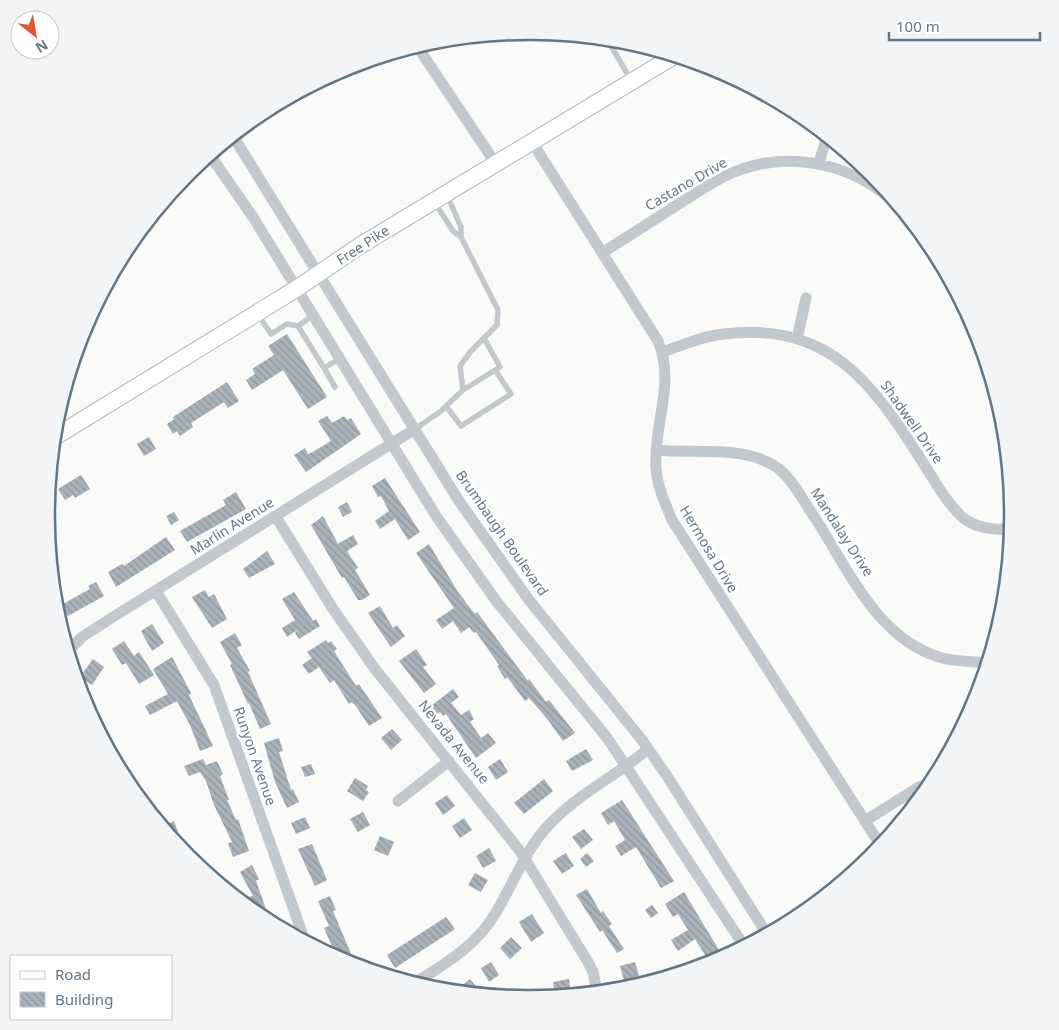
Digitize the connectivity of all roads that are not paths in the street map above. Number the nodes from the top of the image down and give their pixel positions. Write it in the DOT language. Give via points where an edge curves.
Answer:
graph roads {
  1 [pos="611,47"];
  2 [pos="422,52"];
  3 [pos="666,60"];
  4 [pos="632,82"];
  5 [pos="236,141"];
  6 [pos="532,142"];
  7 [pos="824,142"];
  8 [pos="214,160"];
  9 [pos="819,163"];
  10 [pos="496,164"];
  11 [pos="872,187"];
  12 [pos="440,197"];
  13 [pos="461,237"];
  14 [pos="602,253"];
  15 [pos="318,274"];
  16 [pos="296,289"];
  17 [pos="806,298"];
  18 [pos="256,313"];
  19 [pos="312,316"];
  20 [pos="298,326"];
  21 [pos="484,338"];
  22 [pos="796,339"];
  23 [pos="663,352"];
  24 [pos="339,359"];
  25 [pos="324,368"];
  26 [pos="495,370"];
  27 [pos="335,386"];
  28 [pos="463,390"];
  29 [pos="446,406"];
  30 [pos="415,429"];
  31 [pos="62,432"];
  32 [pos="391,444"];
  33 [pos="656,450"];
  34 [pos="276,517"];
  35 [pos="1004,529"];
  36 [pos="156,591"];
  37 [pos="73,646"];
  38 [pos="981,662"];
  39 [pos="648,749"];
  40 [pos="449,761"];
  41 [pos="628,766"];
  42 [pos="918,788"];
  43 [pos="398,801"];
  44 [pos="865,821"];
  45 [pos="877,839"];
  46 [pos="525,859"];
  47 [pos="763,928"];
  48 [pos="302,931"];
  49 [pos="741,941"];
  50 [pos="423,978"];
  51 [pos="596,985"];
  1 -- 4 [label="lane"];
  2 -- 10 [label="street"];
  3 -- 4 [label="main road, Free Pike"];
  4 -- 6 [label="main road, Free Pike"];
  5 -- 15 [label="street, Brumbaugh Boulevard"];
  6 -- 10 [label="main road, Free Pike"];
  6 -- 14 [label="street, Hermosa Drive"];
  7 -- 9 [label="street"];
  8 -- 16 [label="street"];
  9 -- 11 [label="street, Castano Drive" via="854,175"];
  9 -- 14 [label="street, Castano Drive" via="768,163 734,172"];
  10 -- 12 [label="main road, Free Pike"];
  12 -- 13 [label="lane" via="453,231"];
  12 -- 13 [label="lane" via="461,227"];
  12 -- 15 [label="main road, Free Pike"];
  13 -- 21 [label="lane" via="498,310 497,325"];
  14 -- 23 [label="street, Hermosa Drive"];
  15 -- 16 [label="main road, Free Pike"];
  15 -- 30 [label="street, Brumbaugh Boulevard"];
  16 -- 18 [label="main road, Free Pike"];
  16 -- 19 [label="street"];
  17 -- 22 [label="street"];
  18 -- 20 [label="lane" via="271,334 287,324"];
  18 -- 31 [label="main road, Free Pike"];
  19 -- 20 [label="lane"];
  19 -- 24 [label="street"];
  20 -- 25 [label="lane"];
  21 -- 26 [label="lane" via="500,367"];
  21 -- 28 [label="lane" via="460,366"];
  22 -- 23 [label="street, Shadwell Drive" via="761,332 724,334"];
  22 -- 35 [label="street, Shadwell Drive" via="829,352 864,380 963,518 984,528"];
  23 -- 33 [label="street, Hermosa Drive" via="666,394"];
  24 -- 25 [label="lane"];
  24 -- 32 [label="street"];
  25 -- 27 [label="lane"];
  26 -- 28 [label="lane"];
  26 -- 29 [label="lane" via="511,394 461,426"];
  28 -- 29 [label="lane"];
  29 -- 30 [label="lane"];
  30 -- 32 [label="street, Marlin Avenue"];
  30 -- 39 [label="street, Brumbaugh Boulevard" via="494,552"];
  32 -- 34 [label="street, Marlin Avenue"];
  32 -- 41 [label="street" via="482,581 581,702"];
  33 -- 38 [label="street, Mandalay Drive" via="746,455 773,465 789,479 852,578 885,622 912,644 931,654 953,660"];
  33 -- 44 [label="street, Hermosa Drive" via="658,483 672,520"];
  34 -- 36 [label="street, Marlin Avenue"];
  34 -- 40 [label="street, Nevada Avenue" via="374,669"];
  36 -- 37 [label="street, Marlin Avenue"];
  36 -- 48 [label="street, Runyon Avenue" via="218,693"];
  39 -- 41 [label="street"];
  39 -- 47 [label="street, Brumbaugh Boulevard"];
  40 -- 43 [label="street"];
  40 -- 46 [label="street, Nevada Avenue"];
  41 -- 46 [label="street" via="581,796 559,815 545,829"];
  41 -- 49 [label="street"];
  42 -- 44 [label="street"];
  44 -- 45 [label="street, Hermosa Drive"];
  46 -- 50 [label="street" via="484,929 451,960"];
  46 -- 51 [label="street, Nevada Avenue" via="588,962"];
}
